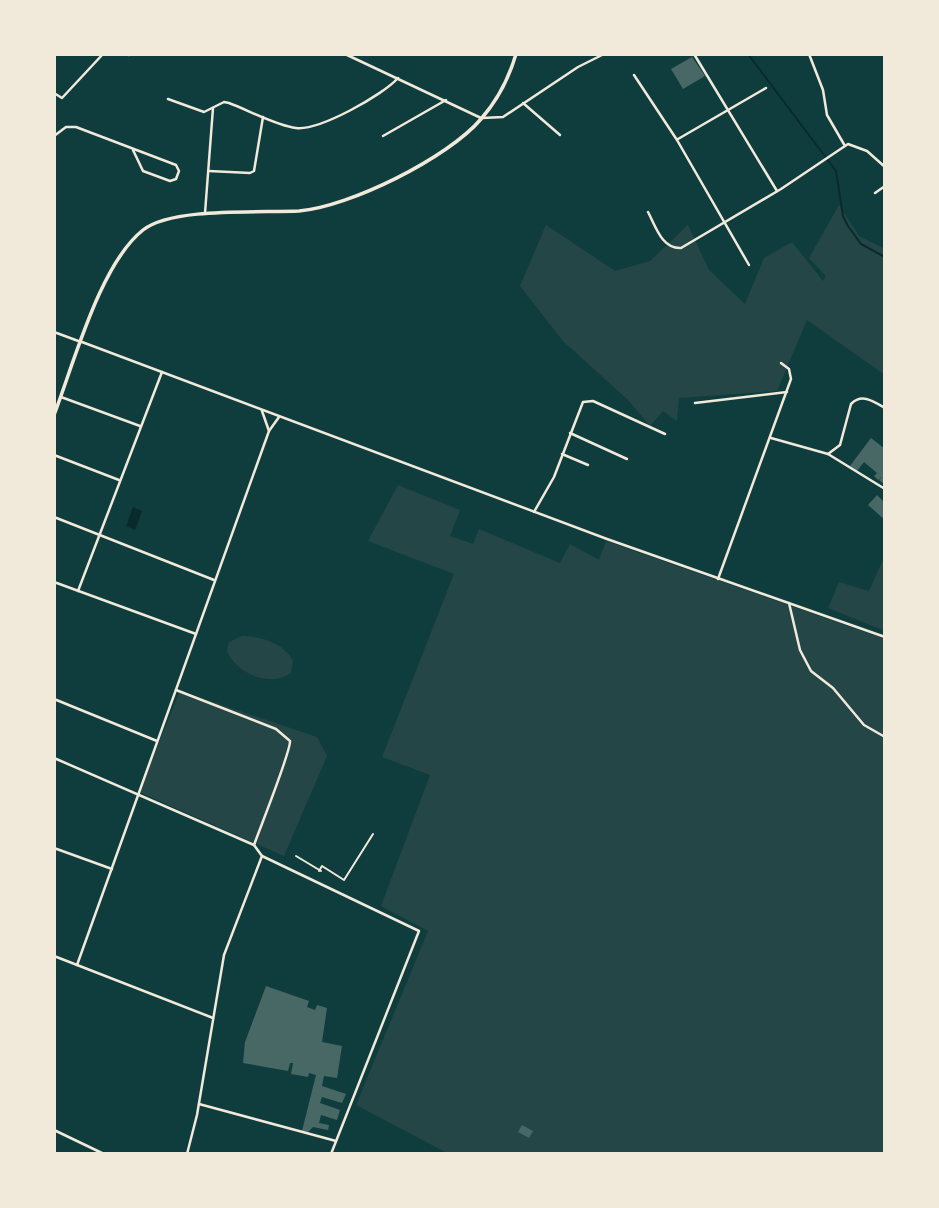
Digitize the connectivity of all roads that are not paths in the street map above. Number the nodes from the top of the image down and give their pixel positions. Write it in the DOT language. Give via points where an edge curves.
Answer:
graph roads {
  1 [pos="103,54"];
  2 [pos="345,54"];
  3 [pos="516,54"];
  4 [pos="604,54"];
  5 [pos="694,54"];
  6 [pos="809,54"];
  7 [pos="634,75"];
  8 [pos="398,78"];
  9 [pos="766,88"];
  10 [pos="54,93"];
  11 [pos="168,99"];
  12 [pos="446,100"];
  13 [pos="523,103"];
  14 [pos="213,108"];
  15 [pos="728,110"];
  16 [pos="263,115"];
  17 [pos="482,118"];
  18 [pos="560,135"];
  19 [pos="54,136"];
  20 [pos="383,136"];
  21 [pos="677,140"];
  22 [pos="845,146"];
  23 [pos="133,150"];
  24 [pos="885,167"];
  25 [pos="209,171"];
  26 [pos="885,186"];
  27 [pos="777,191"];
  28 [pos="875,193"];
  29 [pos="648,212"];
  30 [pos="205,214"];
  31 [pos="724,222"];
  32 [pos="749,265"];
  33 [pos="54,332"];
  34 [pos="82,342"];
  35 [pos="781,363"];
  36 [pos="162,372"];
  37 [pos="787,393"];
  38 [pos="61,397"];
  39 [pos="695,404"];
  40 [pos="885,408"];
  41 [pos="262,411"];
  42 [pos="54,415"];
  43 [pos="279,417"];
  44 [pos="140,426"];
  45 [pos="269,431"];
  46 [pos="570,433"];
  47 [pos="665,434"];
  48 [pos="771,438"];
  49 [pos="562,454"];
  50 [pos="828,454"];
  51 [pos="54,456"];
  52 [pos="626,459"];
  53 [pos="588,465"];
  54 [pos="119,480"];
  55 [pos="885,489"];
  56 [pos="534,512"];
  57 [pos="54,517"];
  58 [pos="99,535"];
  59 [pos="718,579"];
  60 [pos="216,580"];
  61 [pos="54,582"];
  62 [pos="78,591"];
  63 [pos="789,603"];
  64 [pos="196,634"];
  65 [pos="885,637"];
  66 [pos="176,690"];
  67 [pos="54,699"];
  68 [pos="885,737"];
  69 [pos="157,741"];
  70 [pos="54,758"];
  71 [pos="139,795"];
  72 [pos="373,834"];
  73 [pos="254,845"];
  74 [pos="54,848"];
  75 [pos="262,856"];
  76 [pos="296,856"];
  77 [pos="112,869"];
  78 [pos="54,956"];
  79 [pos="77,965"];
  80 [pos="212,1018"];
  81 [pos="199,1104"];
  82 [pos="54,1130"];
  83 [pos="336,1141"];
  84 [pos="104,1154"];
  85 [pos="187,1154"];
  86 [pos="331,1154"];
  1 -- 10 [label="street" via="62,98"];
  2 -- 8 [label="street"];
  3 -- 17 [label="main road" via="499,94"];
  4 -- 13 [label="street"];
  5 -- 15 [label="street"];
  6 -- 22 [label="street" via="827,115"];
  7 -- 21 [label="street"];
  8 -- 12 [label="street"];
  8 -- 16 [label="street" via="356,108 307,127 294,128"];
  9 -- 15 [label="street"];
  11 -- 14 [label="street" via="204,112"];
  12 -- 17 [label="street"];
  12 -- 20 [label="street"];
  13 -- 17 [label="street" via="503,117"];
  13 -- 18 [label="street"];
  14 -- 16 [label="street" via="224,102"];
  14 -- 25 [label="street"];
  15 -- 21 [label="street"];
  15 -- 27 [label="street"];
  16 -- 25 [label="street" via="254,171"];
  17 -- 30 [label="main road" via="460,139 426,160 336,204 302,211"];
  19 -- 23 [label="street" via="66,127 76,127"];
  21 -- 31 [label="street"];
  22 -- 24 [label="street" via="856,145"];
  22 -- 27 [label="street"];
  23 -- 23 [label="street" via="176,164 176,179 143,171"];
  25 -- 30 [label="street"];
  26 -- 28 [label="street"];
  27 -- 31 [label="street"];
  29 -- 31 [label="street" via="664,243 674,248 686,246"];
  30 -- 34 [label="main road" via="162,220 134,238 112,268"];
  31 -- 32 [label="street"];
  33 -- 34 [label="street"];
  34 -- 36 [label="street"];
  34 -- 38 [label="main road"];
  35 -- 37 [label="street" via="792,374"];
  36 -- 41 [label="street"];
  36 -- 44 [label="street"];
  37 -- 39 [label="street"];
  37 -- 48 [label="street"];
  38 -- 42 [label="main road"];
  38 -- 44 [label="street"];
  40 -- 50 [label="street" via="867,398 856,399 840,445"];
  41 -- 43 [label="street"];
  41 -- 45 [label="street"];
  43 -- 45 [label="street"];
  43 -- 56 [label="street"];
  44 -- 54 [label="street"];
  45 -- 60 [label="street"];
  46 -- 47 [label="street" via="579,407 588,400"];
  46 -- 49 [label="street"];
  46 -- 52 [label="street"];
  48 -- 50 [label="street"];
  48 -- 59 [label="street"];
  49 -- 53 [label="street"];
  49 -- 56 [label="street"];
  50 -- 55 [label="street"];
  51 -- 54 [label="street"];
  54 -- 58 [label="street"];
  56 -- 59 [label="street"];
  57 -- 58 [label="street"];
  58 -- 60 [label="street"];
  58 -- 62 [label="street"];
  59 -- 63 [label="street"];
  60 -- 64 [label="street"];
  61 -- 62 [label="street"];
  62 -- 64 [label="street"];
  63 -- 65 [label="street"];
  63 -- 68 [label="street" via="800,650 811,671 833,688 864,725"];
  64 -- 66 [label="street"];
  66 -- 69 [label="street"];
  66 -- 73 [label="street" via="276,729 290,741"];
  67 -- 69 [label="street"];
  69 -- 71 [label="street"];
  70 -- 71 [label="street"];
  71 -- 73 [label="street"];
  71 -- 77 [label="street"];
  72 -- 76 [label="street" via="344,880"];
  73 -- 75 [label="street"];
  74 -- 77 [label="street"];
  75 -- 80 [label="street" via="224,955"];
  75 -- 83 [label="street" via="419,931"];
  77 -- 79 [label="street"];
  78 -- 79 [label="street"];
  79 -- 80 [label="street"];
  80 -- 81 [label="street"];
  81 -- 83 [label="street"];
  81 -- 85 [label="street"];
  82 -- 84 [label="street"];
  83 -- 86 [label="street"];
}
